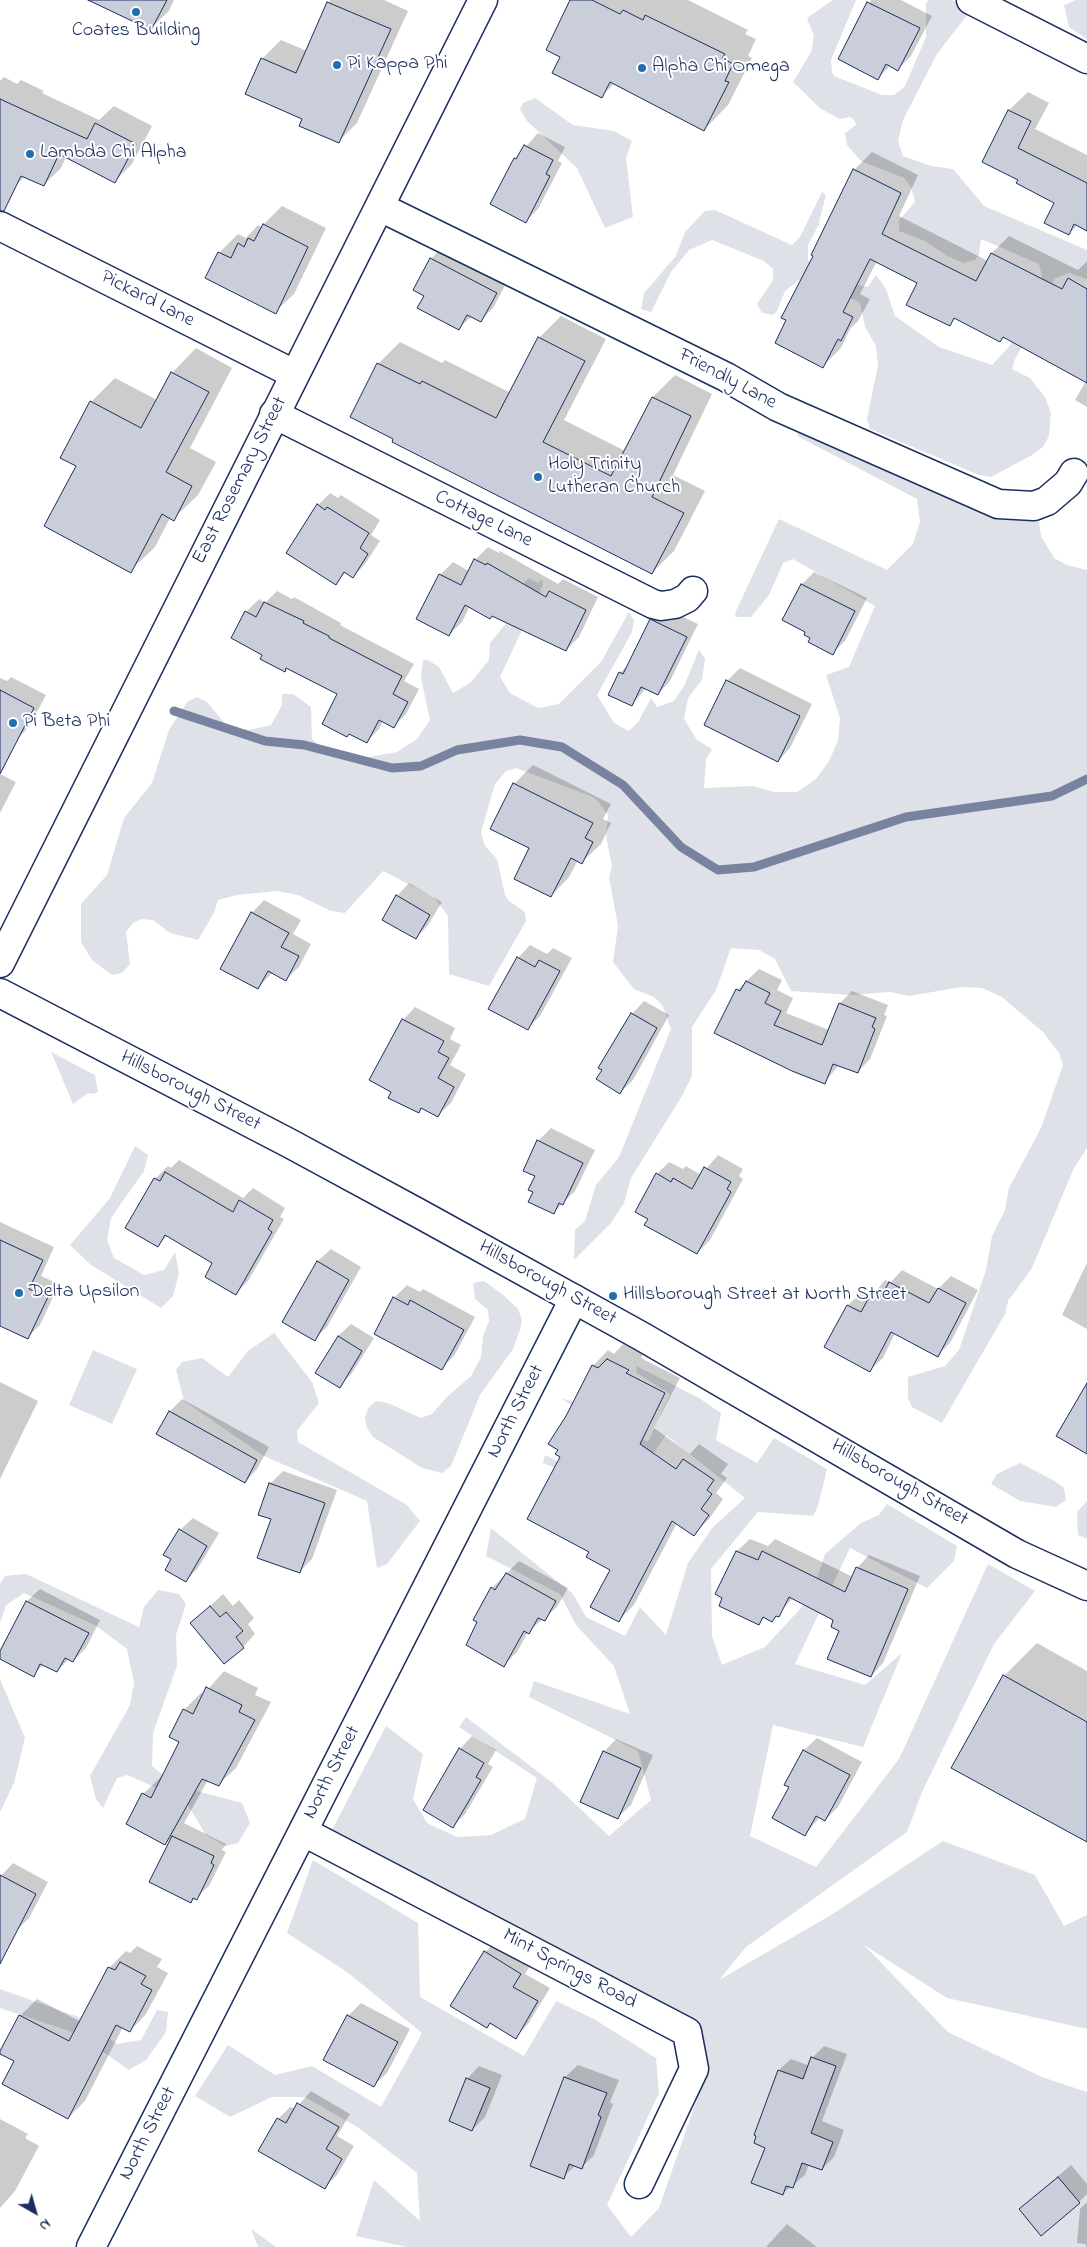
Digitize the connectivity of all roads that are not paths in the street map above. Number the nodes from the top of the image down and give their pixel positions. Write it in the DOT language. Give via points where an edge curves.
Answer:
graph roads {
  1 [pos="484,0"];
  2 [pos="971,0"];
  3 [pos="1087,58"];
  4 [pos="380,208"];
  5 [pos="0,226"];
  6 [pos="294,374"];
  7 [pos="274,414"];
  8 [pos="1074,473"];
  9 [pos="693,591"];
  10 [pos="0,963"];
  11 [pos="0,994"];
  12 [pos="574,1299"];
  13 [pos="1087,1586"];
  14 [pos="304,1832"];
  15 [pos="639,2184"];
  16 [pos="91,2247"];
  1 -- 4 [label="street, East Rosemary Street"];
  2 -- 3 [label="street"];
  4 -- 6 [label="street, East Rosemary Street"];
  4 -- 8 [label="street, Friendly Lane" via="726,377 778,408 998,504 1034,506 1047,501 1058,494"];
  5 -- 6 [label="street, Pickard Lane"];
  6 -- 7 [label="street, East Rosemary Street"];
  7 -- 9 [label="street, Cottage Lane" via="653,604 675,604"];
  7 -- 10 [label="street, East Rosemary Street"];
  11 -- 12 [label="street, Hillsborough Street" via="289,1143"];
  12 -- 13 [label="street, Hillsborough Street" via="1017,1554"];
  12 -- 14 [label="street, North Street"];
  14 -- 15 [label="street, Mint Springs Road" via="687,2032 694,2069"];
  14 -- 16 [label="street, North Street"];
}
